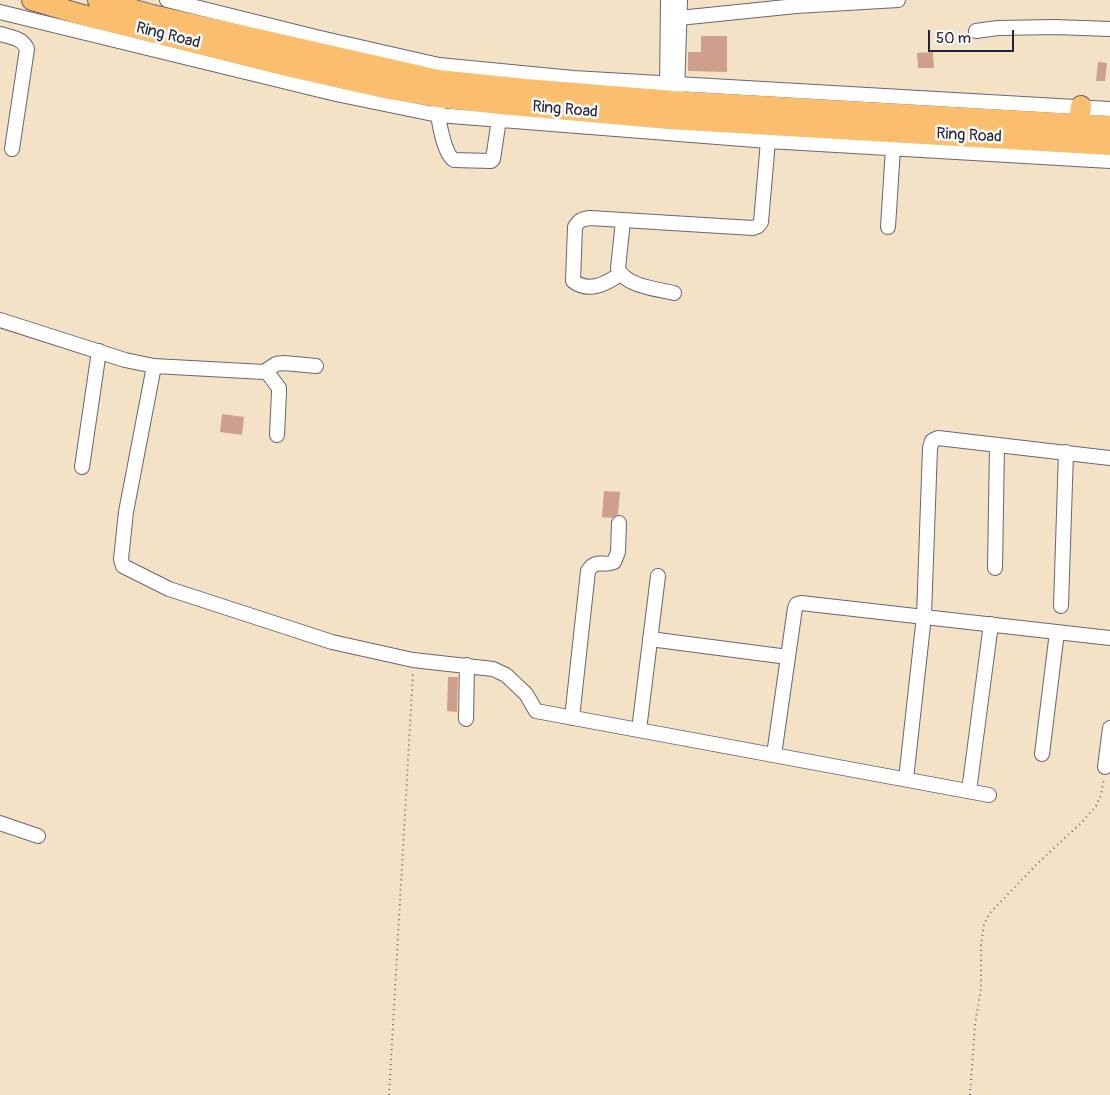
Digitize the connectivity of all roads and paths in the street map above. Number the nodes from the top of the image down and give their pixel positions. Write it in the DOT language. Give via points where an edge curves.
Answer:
graph roads {
  1 [pos="32,0"];
  2 [pos="98,0"];
  3 [pos="167,0"];
  4 [pos="668,0"];
  5 [pos="680,0"];
  6 [pos="891,0"];
  7 [pos="839,1"];
  8 [pos="796,3"];
  9 [pos="0,12"];
  10 [pos="674,18"];
  11 [pos="78,22"];
  12 [pos="1110,29"];
  13 [pos="976,31"];
  14 [pos="0,34"];
  15 [pos="438,89"];
  16 [pos="672,92"];
  17 [pos="1110,109"];
  18 [pos="500,113"];
  19 [pos="1080,115"];
  20 [pos="850,120"];
  21 [pos="1110,126"];
  22 [pos="768,141"];
  23 [pos="1110,145"];
  24 [pos="893,148"];
  25 [pos="12,149"];
  26 [pos="1110,161"];
  27 [pos="622,221"];
  28 [pos="888,227"];
  29 [pos="620,274"];
  30 [pos="674,293"];
  31 [pos="0,320"];
  32 [pos="99,351"];
  33 [pos="154,366"];
  34 [pos="316,366"];
  35 [pos="267,372"];
  36 [pos="277,435"];
  37 [pos="998,445"];
  38 [pos="1066,452"];
  39 [pos="1110,458"];
  40 [pos="82,467"];
  41 [pos="619,523"];
  42 [pos="995,568"];
  43 [pos="658,576"];
  44 [pos="1061,606"];
  45 [pos="924,616"];
  46 [pos="990,624"];
  47 [pos="1056,632"];
  48 [pos="1110,638"];
  49 [pos="650,639"];
  50 [pos="788,656"];
  51 [pos="413,660"];
  52 [pos="467,665"];
  53 [pos="572,718"];
  54 [pos="466,719"];
  55 [pos="1110,728"];
  56 [pos="638,730"];
  57 [pos="1042,754"];
  58 [pos="774,755"];
  59 [pos="1105,767"];
  60 [pos="906,780"];
  61 [pos="969,791"];
  62 [pos="989,795"];
  63 [pos="0,823"];
  64 [pos="38,836"];
  65 [pos="389,1095"];
  66 [pos="970,1095"];
  1 -- 11 [label="highway, Ring Road"];
  2 -- 15 [label="highway, Ring Road"];
  3 -- 15 [label="street" via="320,38"];
  4 -- 10 [label="street"];
  5 -- 10 [label="street"];
  6 -- 7 [label="street"];
  7 -- 8 [label="street"];
  8 -- 10 [label="street"];
  9 -- 11 [label="street"];
  10 -- 16 [label="street"];
  11 -- 15 [label="highway, Ring Road" via="388,89"];
  12 -- 13 [label="street" via="1055,27"];
  14 -- 25 [label="street" via="21,41 27,49"];
  15 -- 16 [label="highway, Ring Road"];
  15 -- 18 [label="highway, Ring Road"];
  15 -- 18 [label="street" via="448,154 454,160 494,159"];
  16 -- 20 [label="highway, Ring Road"];
  17 -- 19 [label="street"];
  18 -- 20 [label="highway, Ring Road" via="669,119"];
  18 -- 22 [label="street"];
  19 -- 20 [label="highway, Ring Road"];
  19 -- 21 [label="highway, Ring Road"];
  20 -- 22 [label="street"];
  20 -- 23 [label="highway, Ring Road"];
  20 -- 24 [label="street"];
  22 -- 27 [label="street" via="761,222 758,226"];
  24 -- 26 [label="street"];
  24 -- 28 [label="street"];
  27 -- 29 [label="street"];
  27 -- 29 [label="street" via="590,218 578,222 572,278 583,286 595,287"];
  29 -- 30 [label="street" via="629,282"];
  31 -- 32 [label="street"];
  32 -- 33 [label="street"];
  32 -- 40 [label="street"];
  33 -- 35 [label="street"];
  33 -- 51 [label="street" via="126,512 123,566 169,589 323,639"];
  34 -- 35 [label="street" via="284,363 276,364"];
  35 -- 36 [label="street" via="279,388"];
  37 -- 38 [label="street"];
  37 -- 42 [label="street"];
  37 -- 45 [label="street" via="938,438 932,441"];
  38 -- 39 [label="street"];
  38 -- 44 [label="street"];
  41 -- 53 [label="street" via="618,552 614,562 596,563 588,571"];
  43 -- 49 [label="street"];
  45 -- 46 [label="street"];
  45 -- 50 [label="street" via="798,604"];
  45 -- 60 [label="street"];
  46 -- 47 [label="street"];
  46 -- 61 [label="street"];
  47 -- 48 [label="street"];
  47 -- 57 [label="street"];
  49 -- 50 [label="street"];
  49 -- 56 [label="street"];
  50 -- 58 [label="street"];
  51 -- 52 [label="street"];
  51 -- 65 [label="path"];
  52 -- 53 [label="street" via="494,669 506,675 526,694 536,711"];
  52 -- 54 [label="street"];
  53 -- 56 [label="street"];
  55 -- 59 [label="street"];
  56 -- 58 [label="street"];
  58 -- 60 [label="street"];
  59 -- 66 [label="path" via="1104,784 1096,806 989,914 984,925 980,945 982,989 975,1024"];
  60 -- 61 [label="street"];
  61 -- 62 [label="street"];
  63 -- 64 [label="street"];
}
